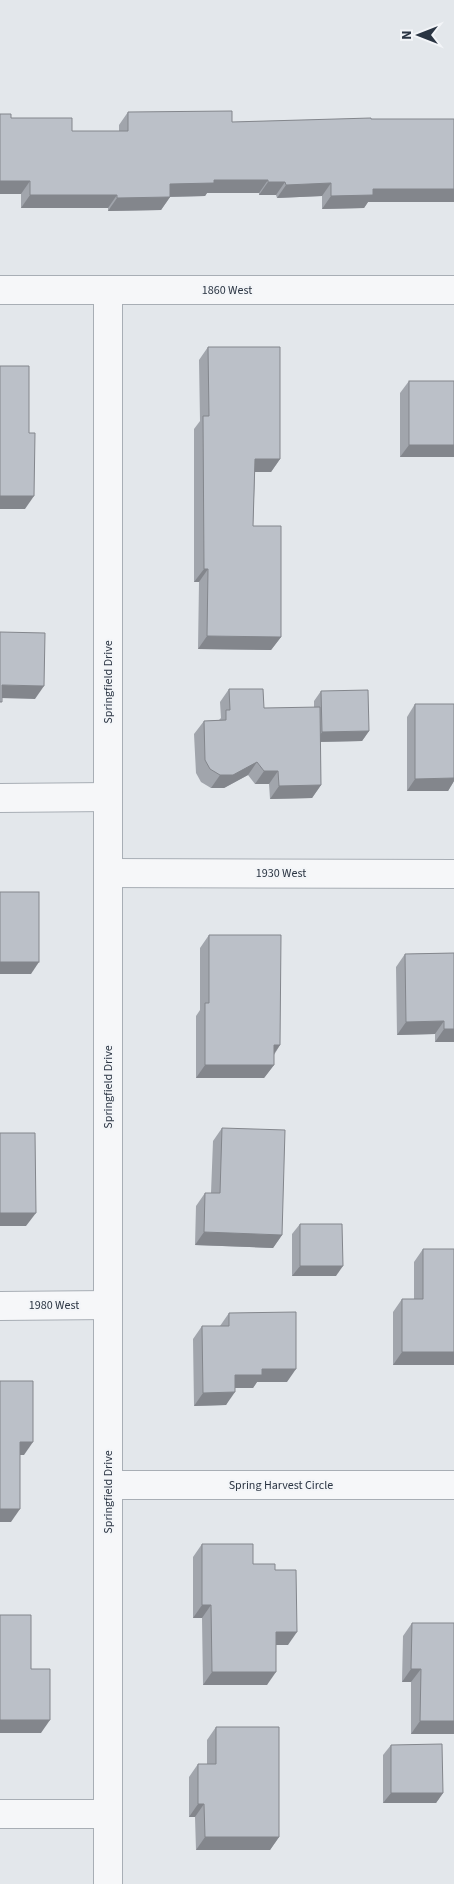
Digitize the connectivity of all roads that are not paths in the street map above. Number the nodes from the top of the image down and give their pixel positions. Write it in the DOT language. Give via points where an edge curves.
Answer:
graph roads {
  1 [pos="0,290"];
  2 [pos="108,290"];
  3 [pos="454,290"];
  4 [pos="108,797"];
  5 [pos="0,798"];
  6 [pos="108,873"];
  7 [pos="454,874"];
  8 [pos="108,1305"];
  9 [pos="0,1306"];
  10 [pos="108,1485"];
  11 [pos="454,1485"];
  12 [pos="0,1814"];
  13 [pos="108,1814"];
  14 [pos="108,1884"];
  1 -- 2 [label="street, 1860 West"];
  2 -- 3 [label="street, 1860 West"];
  2 -- 4 [label="street, Springfield Drive"];
  4 -- 5 [label="street"];
  4 -- 6 [label="street, Springfield Drive"];
  6 -- 7 [label="street, 1930 West"];
  6 -- 8 [label="street, Springfield Drive"];
  8 -- 9 [label="street, 1980 West"];
  8 -- 10 [label="street, Springfield Drive"];
  10 -- 11 [label="street, Spring Harvest Circle"];
  10 -- 13 [label="street, Springfield Drive"];
  12 -- 13 [label="street"];
  13 -- 14 [label="street, Springfield Drive"];
}
